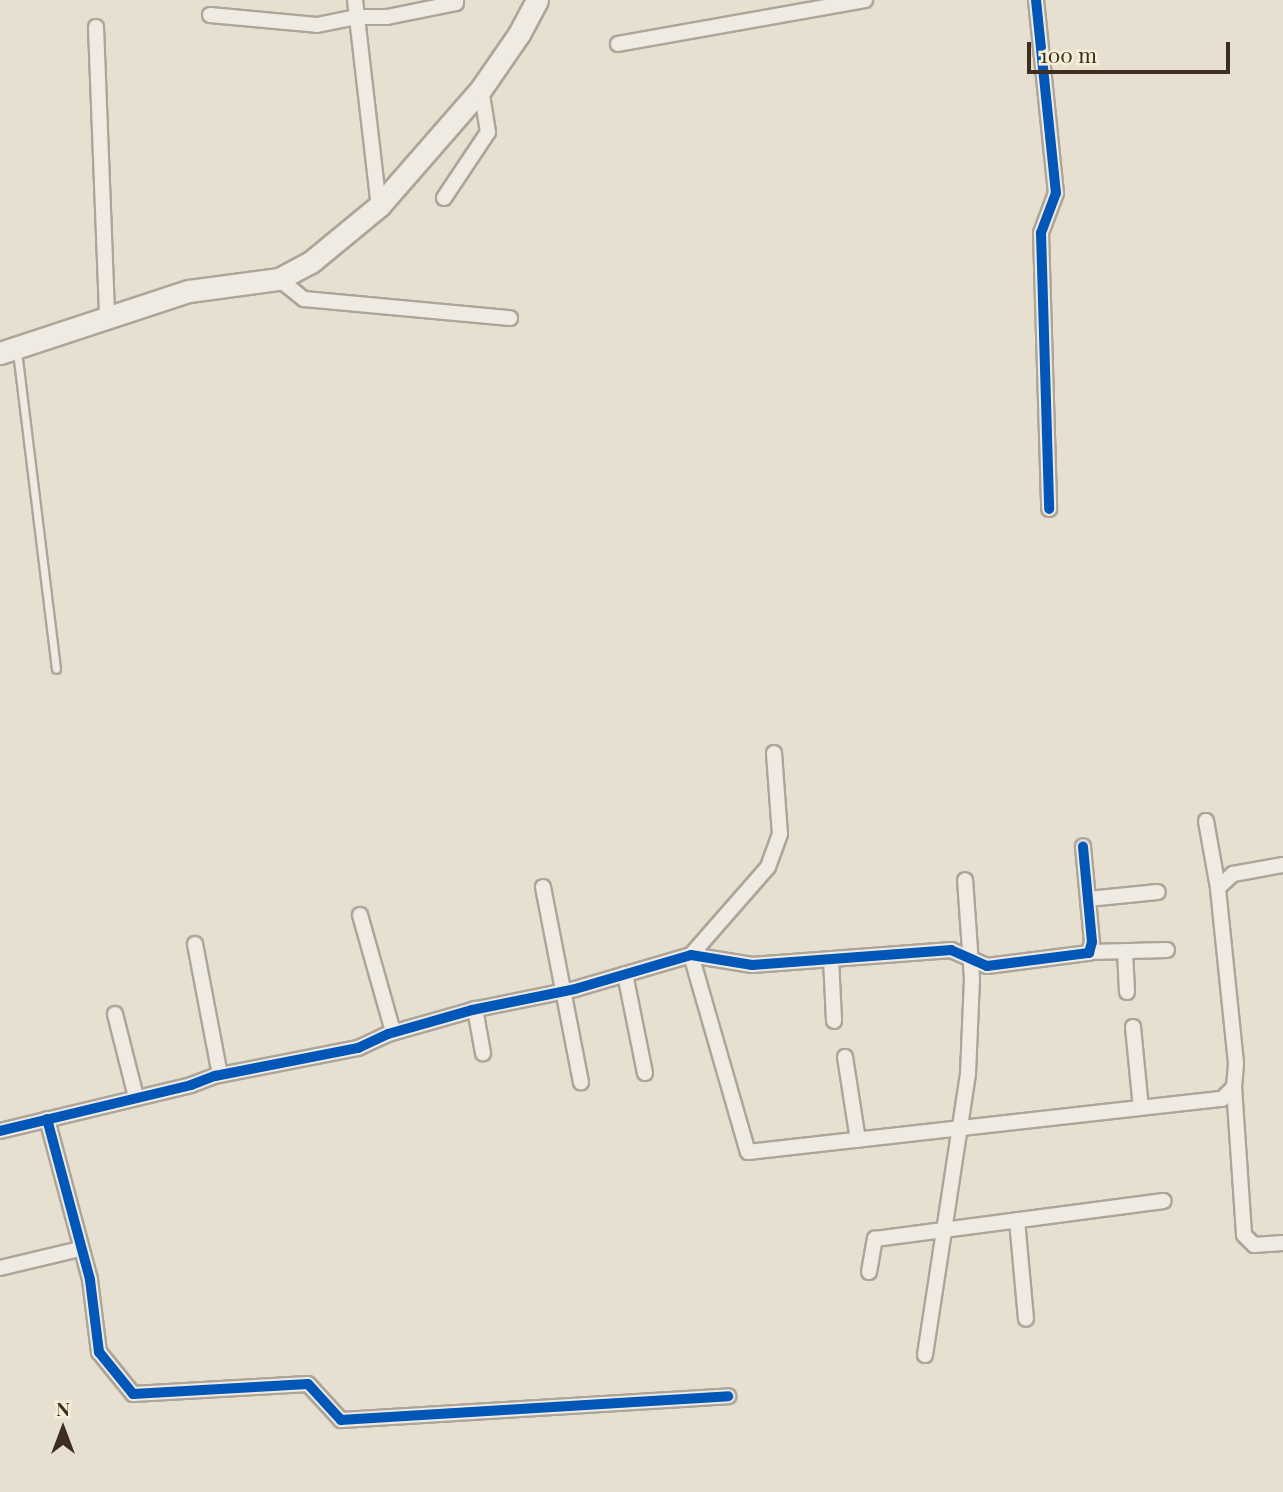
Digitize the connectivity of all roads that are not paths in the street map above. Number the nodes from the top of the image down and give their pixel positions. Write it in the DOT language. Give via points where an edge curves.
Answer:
graph roads {
  1 [pos="355,0"];
  2 [pos="456,0"];
  3 [pos="537,0"];
  4 [pos="865,0"];
  5 [pos="1036,0"];
  6 [pos="210,15"];
  7 [pos="357,17"];
  8 [pos="96,27"];
  9 [pos="618,44"];
  10 [pos="481,89"];
  11 [pos="444,198"];
  12 [pos="379,206"];
  13 [pos="279,279"];
  14 [pos="107,318"];
  15 [pos="510,318"];
  16 [pos="8,350"];
  17 [pos="1049,509"];
  18 [pos="56,669"];
  19 [pos="774,752"];
  20 [pos="1206,821"];
  21 [pos="1083,846"];
  22 [pos="1283,865"];
  23 [pos="965,880"];
  24 [pos="542,887"];
  25 [pos="1218,888"];
  26 [pos="1158,892"];
  27 [pos="1088,899"];
  28 [pos="360,915"];
  29 [pos="195,944"];
  30 [pos="1167,950"];
  31 [pos="1125,951"];
  32 [pos="1091,952"];
  33 [pos="691,955"];
  34 [pos="970,958"];
  35 [pos="831,959"];
  36 [pos="625,974"];
  37 [pos="563,991"];
  38 [pos="1128,992"];
  39 [pos="475,1009"];
  40 [pos="115,1014"];
  41 [pos="834,1021"];
  42 [pos="1133,1027"];
  43 [pos="393,1032"];
  44 [pos="483,1053"];
  45 [pos="845,1057"];
  46 [pos="645,1073"];
  47 [pos="220,1075"];
  48 [pos="581,1082"];
  49 [pos="1234,1087"];
  50 [pos="136,1097"];
  51 [pos="1140,1108"];
  52 [pos="47,1119"];
  53 [pos="958,1128"];
  54 [pos="0,1131"];
  55 [pos="859,1140"];
  56 [pos="1164,1201"];
  57 [pos="1017,1220"];
  58 [pos="943,1230"];
  59 [pos="1283,1243"];
  60 [pos="80,1249"];
  61 [pos="0,1268"];
  62 [pos="869,1272"];
  63 [pos="1026,1319"];
  64 [pos="925,1355"];
  65 [pos="728,1396"];
  1 -- 7 [label="street"];
  2 -- 7 [label="street" via="387,17"];
  3 -- 10 [label="main road"];
  4 -- 9 [label="street"];
  5 -- 17 [label="street" via="1056,193 1041,233"];
  6 -- 7 [label="street" via="317,25"];
  7 -- 12 [label="street"];
  8 -- 14 [label="street"];
  10 -- 11 [label="street" via="488,132"];
  10 -- 12 [label="main road"];
  12 -- 13 [label="main road" via="311,262"];
  13 -- 14 [label="main road" via="189,291"];
  13 -- 15 [label="street" via="304,299"];
  14 -- 16 [label="main road"];
  16 -- 18 [label="lane"];
  19 -- 33 [label="street" via="780,834 768,867"];
  20 -- 25 [label="street"];
  21 -- 27 [label="street"];
  22 -- 25 [label="street" via="1233,874"];
  23 -- 34 [label="street"];
  24 -- 37 [label="street"];
  25 -- 49 [label="street" via="1236,1063"];
  26 -- 27 [label="street"];
  27 -- 32 [label="street"];
  28 -- 43 [label="street"];
  29 -- 47 [label="street"];
  30 -- 31 [label="street"];
  31 -- 32 [label="street"];
  31 -- 38 [label="street"];
  32 -- 34 [label="street" via="987,967"];
  33 -- 35 [label="street" via="752,965"];
  33 -- 36 [label="street"];
  33 -- 55 [label="street" via="748,1152"];
  34 -- 35 [label="street" via="951,950"];
  34 -- 53 [label="street" via="968,1074"];
  35 -- 41 [label="street"];
  36 -- 37 [label="street"];
  36 -- 46 [label="street"];
  37 -- 39 [label="street"];
  37 -- 48 [label="street"];
  39 -- 43 [label="street"];
  39 -- 44 [label="street"];
  40 -- 50 [label="street"];
  42 -- 51 [label="street"];
  43 -- 47 [label="street" via="358,1048"];
  45 -- 55 [label="street"];
  47 -- 50 [label="street"];
  49 -- 51 [label="street" via="1222,1099"];
  49 -- 59 [label="street" via="1244,1234 1255,1245"];
  50 -- 52 [label="street"];
  51 -- 53 [label="street"];
  52 -- 54 [label="street"];
  52 -- 60 [label="street"];
  53 -- 55 [label="street"];
  53 -- 58 [label="street"];
  56 -- 57 [label="street"];
  57 -- 58 [label="street"];
  57 -- 63 [label="street"];
  58 -- 62 [label="street" via="875,1238"];
  58 -- 64 [label="street"];
  60 -- 61 [label="street"];
  60 -- 65 [label="street" via="90,1280 99,1352 134,1394 309,1384 341,1420"];
}
